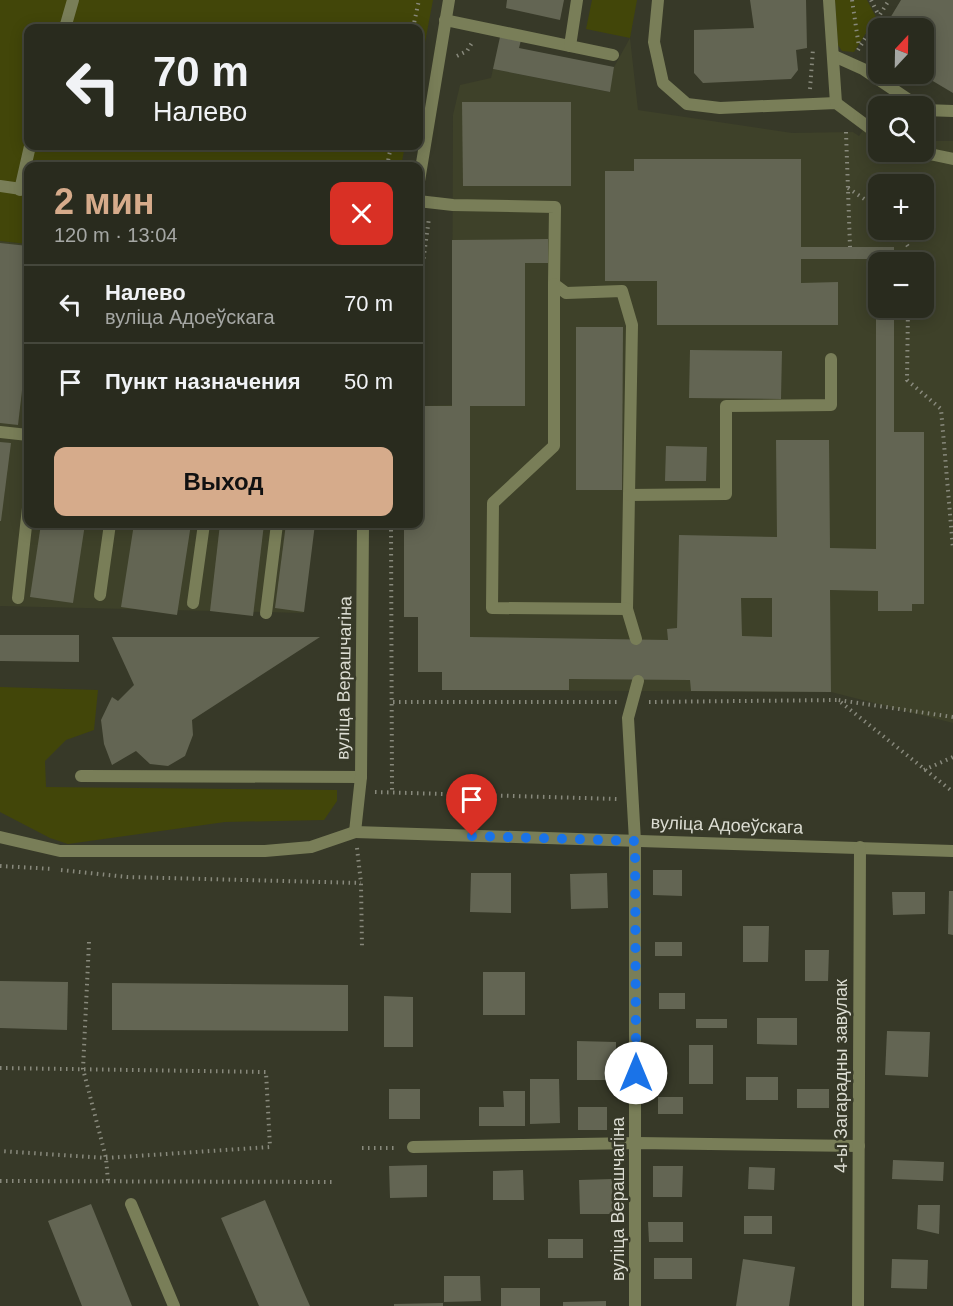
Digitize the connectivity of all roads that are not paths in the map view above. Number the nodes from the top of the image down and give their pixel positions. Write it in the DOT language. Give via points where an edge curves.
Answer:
graph roads {
  1 [pos="73,0"];
  2 [pos="449,0"];
  3 [pos="577,0"];
  4 [pos="658,0"];
  5 [pos="829,0"];
  6 [pos="445,20"];
  7 [pos="66,24"];
  8 [pos="570,46"];
  9 [pos="613,55"];
  10 [pos="834,56"];
  11 [pos="903,96"];
  12 [pos="836,103"];
  13 [pos="934,110"];
  14 [pos="953,111"];
  15 [pos="868,127"];
  16 [pos="934,155"];
  17 [pos="953,159"];
  18 [pos="422,162"];
  19 [pos="0,186"];
  20 [pos="24,190"];
  21 [pos="423,202"];
  22 [pos="554,284"];
  23 [pos="831,359"];
  24 [pos="0,432"];
  25 [pos="24,435"];
  26 [pos="629,495"];
  27 [pos="26,528"];
  28 [pos="109,528"];
  29 [pos="203,528"];
  30 [pos="277,528"];
  31 [pos="363,528"];
  32 [pos="100,595"];
  33 [pos="18,598"];
  34 [pos="193,603"];
  35 [pos="627,609"];
  36 [pos="266,613"];
  37 [pos="636,639"];
  38 [pos="638,681"];
  39 [pos="81,776"];
  40 [pos="361,777"];
  41 [pos="355,832"];
  42 [pos="0,837"];
  43 [pos="635,841"];
  44 [pos="860,847"];
  45 [pos="953,851"];
  46 [pos="637,1143"];
  47 [pos="859,1146"];
  48 [pos="413,1148"];
  49 [pos="131,1204"];
  50 [pos="174,1306"];
  51 [pos="635,1306"];
  52 [pos="858,1306"];
  1 -- 7 [label="street"];
  2 -- 6 [label="street"];
  3 -- 8 [label="street"];
  4 -- 12 [label="street" via="654,42 663,84 687,104 720,108"];
  5 -- 10 [label="street"];
  6 -- 8 [label="street"];
  6 -- 18 [label="street"];
  8 -- 9 [label="street"];
  10 -- 11 [label="street" via="851,62"];
  10 -- 12 [label="street"];
  12 -- 15 [label="street"];
  13 -- 14 [label="street"];
  16 -- 17 [label="street"];
  19 -- 20 [label="street"];
  21 -- 22 [label="street" via="555,207"];
  22 -- 26 [label="street" via="567,293 622,291 632,325"];
  22 -- 35 [label="street" via="554,446 493,504 492,608"];
  23 -- 26 [label="street" via="831,405 726,406 726,494"];
  24 -- 25 [label="street"];
  26 -- 35 [label="street"];
  27 -- 33 [label="street"];
  28 -- 32 [label="street"];
  29 -- 34 [label="street"];
  30 -- 36 [label="street"];
  31 -- 40 [label="street, вуліца Верашчагіна"];
  35 -- 37 [label="street"];
  38 -- 43 [label="street, вуліца Верашчагіна" via="628,718"];
  39 -- 40 [label="street"];
  40 -- 41 [label="street, вуліца Верашчагіна"];
  41 -- 42 [label="street" via="311,847 265,850 60,851"];
  41 -- 43 [label="street, вуліца Адоеўскага"];
  43 -- 44 [label="street, вуліца Адоеўскага"];
  43 -- 46 [label="street, вуліца Верашчагіна"];
  44 -- 45 [label="street, вуліца Адоеўскага"];
  44 -- 47 [label="street, 4-ы Загарадны завулак"];
  46 -- 47 [label="street"];
  46 -- 48 [label="street"];
  46 -- 51 [label="street, вуліца Верашчагіна"];
  47 -- 52 [label="street, 4-ы Загарадны завулак"];
  49 -- 50 [label="street"];
}
